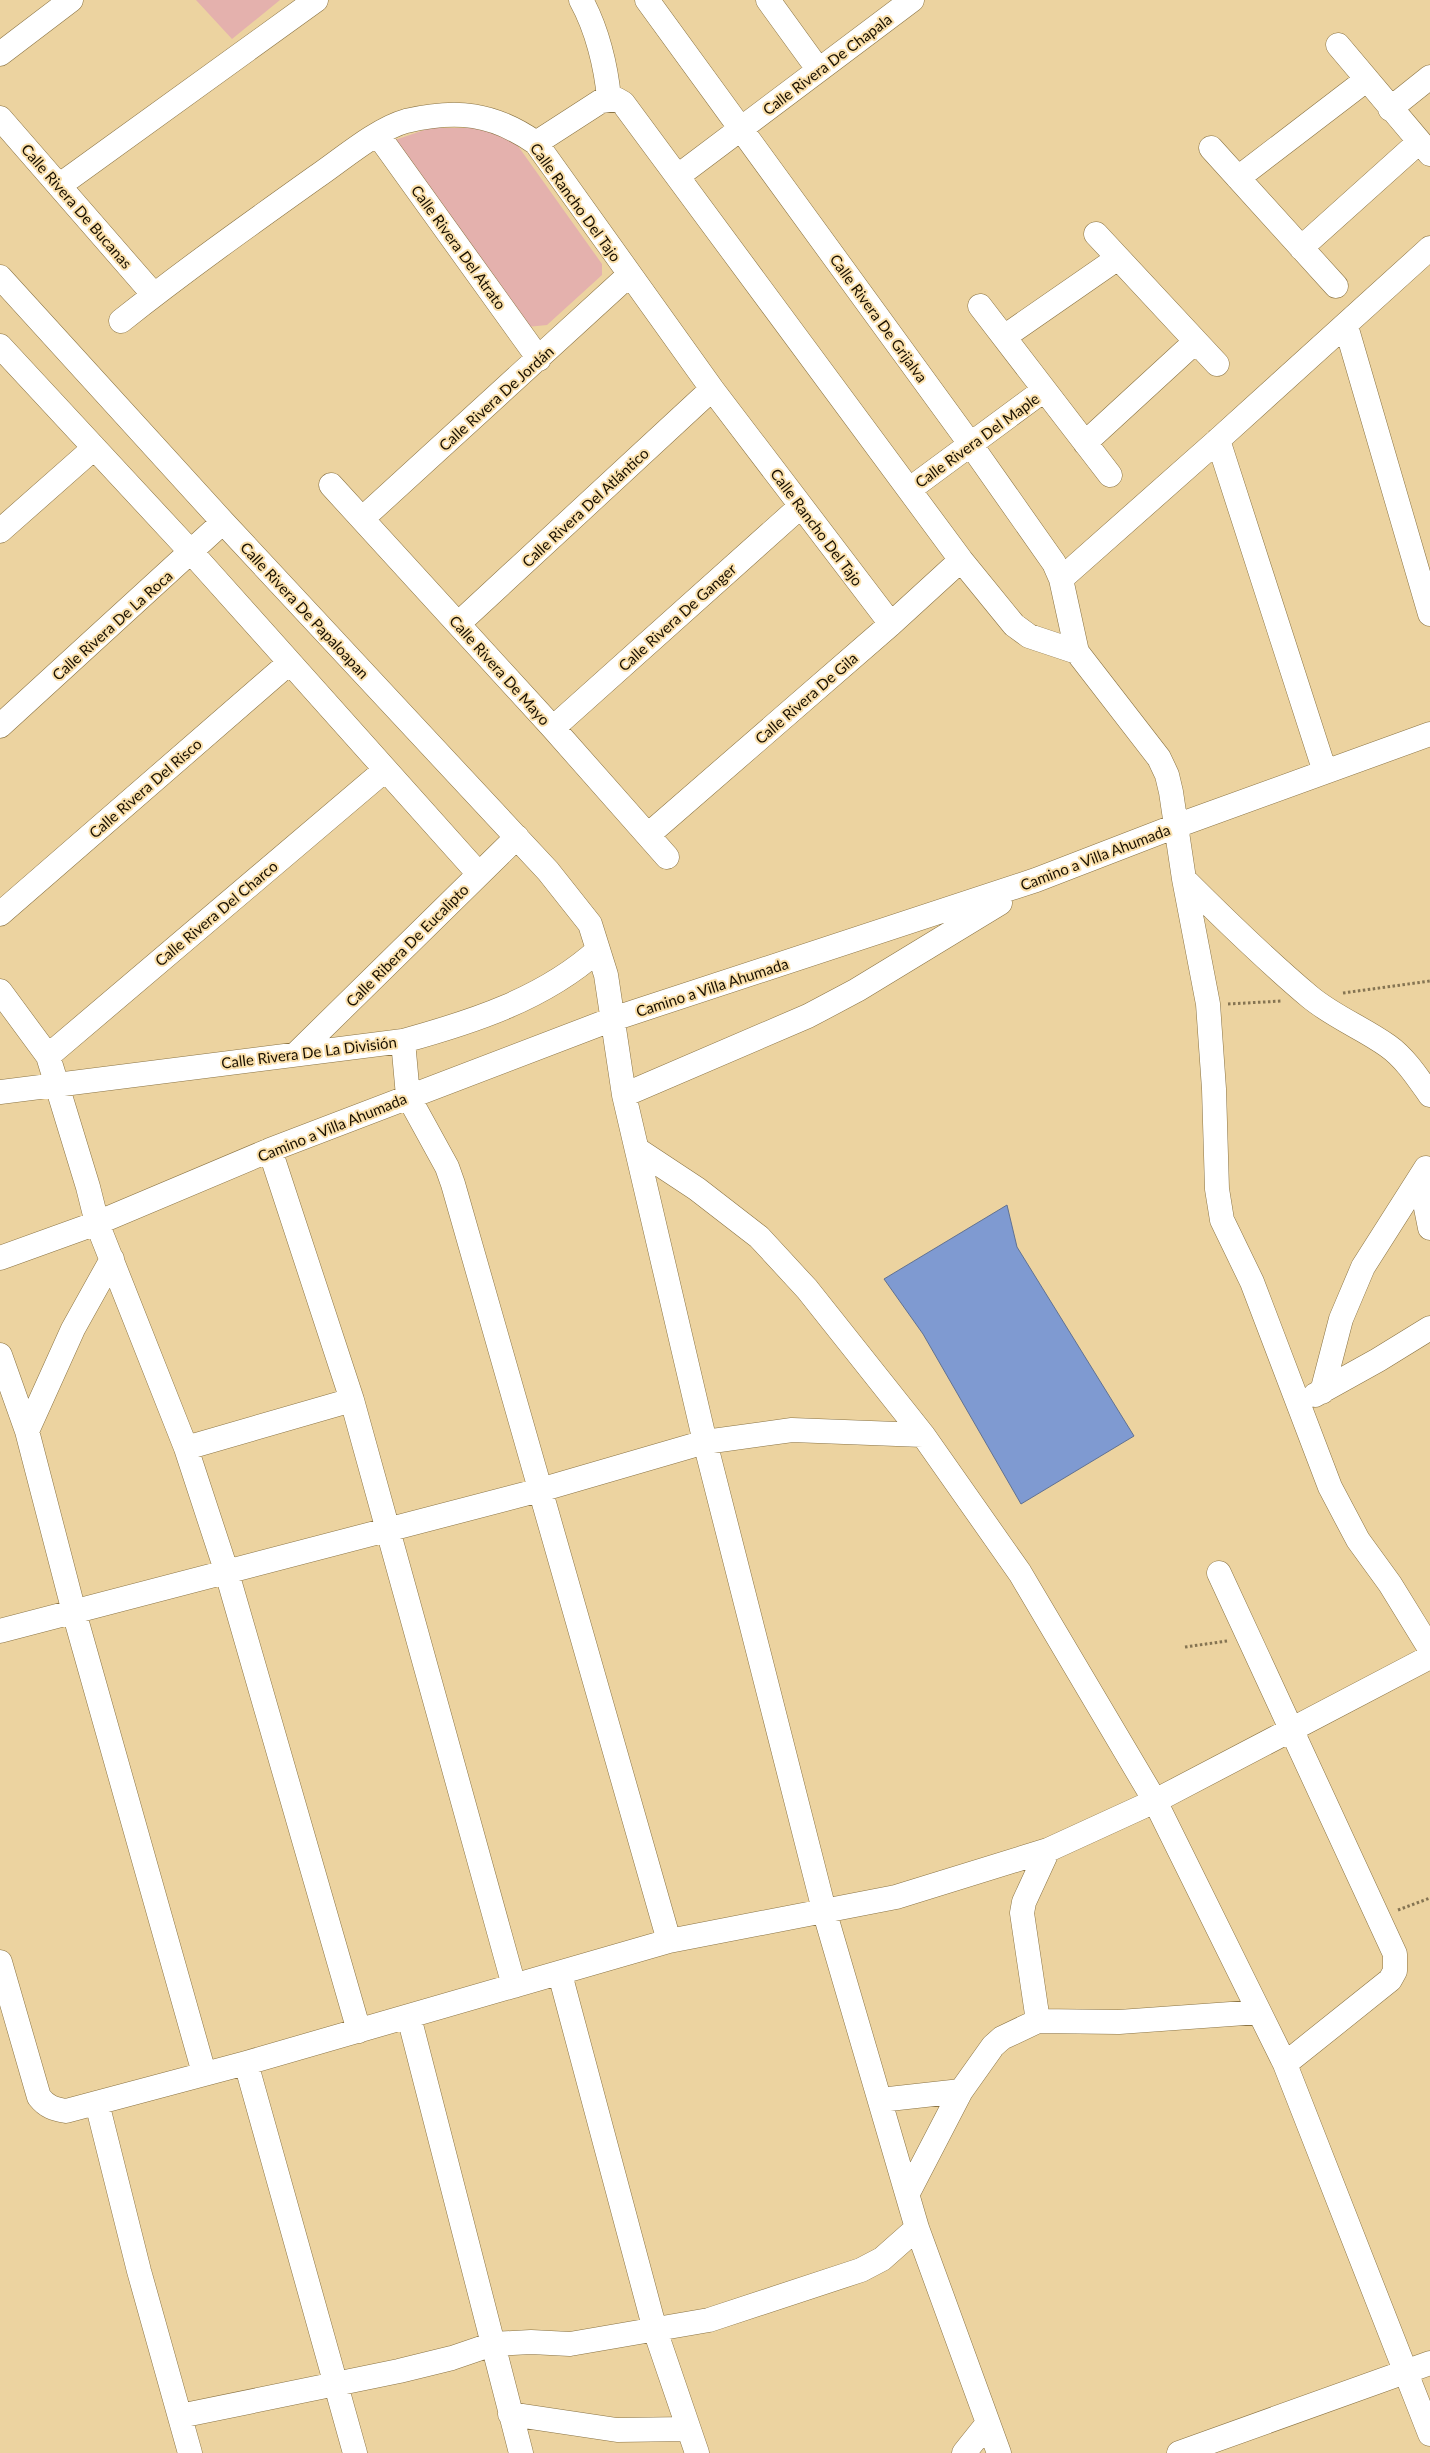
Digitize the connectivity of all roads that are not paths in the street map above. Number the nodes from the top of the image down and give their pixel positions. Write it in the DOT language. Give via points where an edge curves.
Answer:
graph roads {
  1 [pos="71,0"];
  2 [pos="316,0"];
  3 [pos="581,0"];
  4 [pos="647,0"];
  5 [pos="768,0"];
  6 [pos="912,0"];
  7 [pos="1338,45"];
  8 [pos="0,54"];
  9 [pos="818,70"];
  10 [pos="1430,77"];
  11 [pos="1366,80"];
  12 [pos="610,98"];
  13 [pos="1390,109"];
  14 [pos="0,118"];
  15 [pos="741,129"];
  16 [pos="378,135"];
  17 [pos="536,143"];
  18 [pos="1211,148"];
  19 [pos="1424,148"];
  20 [pos="678,176"];
  21 [pos="1238,178"];
  22 [pos="60,184"];
  23 [pos="1096,234"];
  24 [pos="1301,248"];
  25 [pos="1430,248"];
  26 [pos="1118,258"];
  27 [pos="629,275"];
  28 [pos="0,276"];
  29 [pos="1336,286"];
  30 [pos="154,295"];
  31 [pos="980,306"];
  32 [pos="121,321"];
  33 [pos="1346,326"];
  34 [pos="1004,336"];
  35 [pos="1195,342"];
  36 [pos="0,346"];
  37 [pos="539,359"];
  38 [pos="1217,364"];
  39 [pos="712,389"];
  40 [pos="1044,390"];
  41 [pos="1218,440"];
  42 [pos="1085,443"];
  43 [pos="972,446"];
  44 [pos="94,448"];
  45 [pos="1110,476"];
  46 [pos="331,485"];
  47 [pos="910,489"];
  48 [pos="801,506"];
  49 [pos="362,519"];
  50 [pos="223,522"];
  51 [pos="0,531"];
  52 [pos="192,553"];
  53 [pos="962,560"];
  54 [pos="1061,578"];
  55 [pos="1430,614"];
  56 [pos="458,624"];
  57 [pos="891,624"];
  58 [pos="1076,652"];
  59 [pos="289,663"];
  60 [pos="0,726"];
  61 [pos="553,728"];
  62 [pos="1430,734"];
  63 [pos="385,770"];
  64 [pos="1325,772"];
  65 [pos="1176,826"];
  66 [pos="648,835"];
  67 [pos="516,837"];
  68 [pos="667,857"];
  69 [pos="479,874"];
  70 [pos="1184,879"];
  71 [pos="1036,880"];
  72 [pos="0,914"];
  73 [pos="598,950"];
  74 [pos="0,991"];
  75 [pos="613,1019"];
  76 [pos="403,1041"];
  77 [pos="297,1054"];
  78 [pos="48,1056"];
  79 [pos="56,1085"];
  80 [pos="0,1092"];
  81 [pos="624,1095"];
  82 [pos="1430,1095"];
  83 [pos="408,1096"];
  84 [pos="270,1150"];
  85 [pos="638,1150"];
  86 [pos="1428,1160"];
  87 [pos="97,1223"];
  88 [pos="1430,1228"];
  89 [pos="0,1258"];
  90 [pos="112,1259"];
  91 [pos="1430,1328"];
  92 [pos="0,1355"];
  93 [pos="1322,1392"];
  94 [pos="352,1400"];
  95 [pos="1298,1405"];
  96 [pos="27,1430"];
  97 [pos="923,1435"];
  98 [pos="705,1442"];
  99 [pos="186,1448"];
  100 [pos="540,1490"];
  101 [pos="388,1528"];
  102 [pos="226,1572"];
  103 [pos="1219,1573"];
  104 [pos="74,1612"];
  105 [pos="0,1631"];
  106 [pos="1430,1649"];
  107 [pos="1430,1657"];
  108 [pos="1291,1729"];
  109 [pos="1155,1801"];
  110 [pos="1048,1850"];
  111 [pos="824,1910"];
  112 [pos="669,1941"];
  113 [pos="0,1962"];
  114 [pos="560,1974"];
  115 [pos="514,1986"];
  116 [pos="1259,2012"];
  117 [pos="408,2017"];
  118 [pos="1038,2021"];
  119 [pos="359,2031"];
  120 [pos="246,2063"];
  121 [pos="1284,2064"];
  122 [pos="204,2073"];
  123 [pos="961,2091"];
  124 [pos="880,2100"];
  125 [pos="97,2103"];
  126 [pos="908,2193"];
  127 [pos="918,2228"];
  128 [pos="655,2330"];
  129 [pos="493,2344"];
  130 [pos="1430,2363"];
  131 [pos="1406,2371"];
  132 [pos="335,2384"];
  133 [pos="510,2414"];
  134 [pos="180,2416"];
  135 [pos="988,2423"];
  136 [pos="687,2429"];
  137 [pos="1430,2434"];
  138 [pos="190,2453"];
  139 [pos="355,2453"];
  140 [pos="521,2453"];
  141 [pos="697,2453"];
  142 [pos="964,2453"];
  143 [pos="999,2453"];
  144 [pos="1180,2453"];
  1 -- 8 [label="street"];
  2 -- 22 [label="street"];
  3 -- 12 [label="street" via="607,72"];
  4 -- 15 [label="street, Calle Rivera De Grijalva"];
  5 -- 9 [label="street"];
  6 -- 9 [label="street, Calle Rivera De Chapala"];
  7 -- 11 [label="street"];
  9 -- 15 [label="street, Calle Rivera De Chapala"];
  10 -- 13 [label="street"];
  11 -- 13 [label="street"];
  11 -- 21 [label="street"];
  12 -- 17 [label="street"];
  12 -- 20 [label="street" via="623,102"];
  13 -- 19 [label="street"];
  14 -- 22 [label="street, Calle Rivera De Bucanas"];
  15 -- 20 [label="street, Calle Rivera De Chapala"];
  15 -- 43 [label="street, Calle Rivera De Grijalva"];
  16 -- 17 [label="street, Calle Rancho Del Tajo" via="404,122 469,115 514,128"];
  16 -- 30 [label="street, Calle Rancho Del Tajo"];
  16 -- 37 [label="street, Calle Rivera Del Atrato"];
  17 -- 27 [label="street, Calle Rancho Del Tajo"];
  18 -- 21 [label="street"];
  19 -- 24 [label="street"];
  20 -- 47 [label="street"];
  21 -- 24 [label="street"];
  22 -- 30 [label="street, Calle Rivera De Bucanas"];
  23 -- 26 [label="street"];
  24 -- 29 [label="street"];
  25 -- 33 [label="street"];
  26 -- 34 [label="street"];
  26 -- 35 [label="street"];
  27 -- 37 [label="street, Calle Rivera De Jordán"];
  27 -- 39 [label="street, Calle Rancho Del Tajo"];
  28 -- 50 [label="street, Calle Rivera De Papaloapan"];
  30 -- 32 [label="street, Calle Rancho Del Tajo"];
  31 -- 34 [label="street, Calle Rivera Del Maple"];
  33 -- 41 [label="street"];
  33 -- 55 [label="street"];
  34 -- 40 [label="street, Calle Rivera Del Maple"];
  35 -- 38 [label="street"];
  35 -- 42 [label="street"];
  36 -- 44 [label="street"];
  37 -- 49 [label="street, Calle Rivera De Jordán"];
  39 -- 48 [label="street, Calle Rancho Del Tajo"];
  39 -- 56 [label="street, Calle Rivera Del Atlántico"];
  40 -- 42 [label="street, Calle Rivera Del Maple"];
  40 -- 43 [label="street, Calle Rivera Del Maple"];
  41 -- 54 [label="street"];
  41 -- 64 [label="street"];
  42 -- 45 [label="street, Calle Rivera Del Maple"];
  43 -- 47 [label="street, Calle Rivera Del Maple"];
  43 -- 54 [label="street, Calle Rivera De Grijalva" via="1054,563"];
  44 -- 51 [label="street"];
  44 -- 52 [label="street"];
  46 -- 49 [label="street, Calle Rivera De Mayo"];
  47 -- 53 [label="street"];
  48 -- 57 [label="street, Calle Rancho Del Tajo"];
  48 -- 61 [label="street, Calle Rivera De Ganger"];
  49 -- 56 [label="street, Calle Rivera De Mayo"];
  50 -- 52 [label="street, Calle Rivera De La Roca"];
  50 -- 67 [label="street, Calle Rivera De Papaloapan"];
  52 -- 59 [label="street"];
  52 -- 60 [label="street, Calle Rivera De La Roca"];
  53 -- 57 [label="street, Calle Rivera De Gila"];
  53 -- 58 [label="street" via="1014,625 1029,636"];
  54 -- 58 [label="street, Calle Rivera De Grijalva"];
  56 -- 61 [label="street, Calle Rivera De Mayo"];
  57 -- 66 [label="street, Calle Rivera De Gila"];
  58 -- 65 [label="street" via="1159,758 1167,775"];
  59 -- 63 [label="street"];
  59 -- 72 [label="street, Calle Rivera Del Risco"];
  61 -- 66 [label="street, Calle Rivera De Mayo"];
  62 -- 64 [label="street, Camino a Villa Ahumada"];
  63 -- 69 [label="street"];
  63 -- 78 [label="street, Calle Rivera Del Charco"];
  64 -- 65 [label="street, Camino a Villa Ahumada"];
  65 -- 70 [label="street"];
  65 -- 71 [label="street, Camino a Villa Ahumada"];
  66 -- 68 [label="street, Calle Rivera De Mayo"];
  67 -- 69 [label="street, Calle Ribera De Eucalipto"];
  67 -- 73 [label="street, Calle Rivera De Papaloapan" via="568,893 590,924"];
  69 -- 77 [label="street, Calle Ribera De Eucalipto"];
  70 -- 82 [label="street" via="1311,998 1335,1016 1390,1047"];
  70 -- 95 [label="street" via="1208,1004 1218,1206 1252,1282"];
  71 -- 75 [label="street, Camino a Villa Ahumada"];
  71 -- 81 [label="street" via="857,990 808,1016"];
  73 -- 75 [label="street, Calle Rivera De Papaloapan" via="606,975"];
  73 -- 76 [label="street, Calle Rivera De La División" via="579,968 544,989 453,1027"];
  74 -- 78 [label="street"];
  75 -- 81 [label="street, Calle Rivera De Papaloapan"];
  75 -- 83 [label="street, Camino a Villa Ahumada"];
  76 -- 77 [label="street, Calle Rivera De La División"];
  76 -- 83 [label="street"];
  77 -- 79 [label="street, Calle Rivera De La División"];
  78 -- 79 [label="street"];
  79 -- 80 [label="street, Calle Rivera De La División"];
  79 -- 87 [label="street"];
  81 -- 85 [label="street, Calle Rivera De Papaloapan"];
  83 -- 84 [label="street, Camino a Villa Ahumada"];
  83 -- 100 [label="street" via="447,1166"];
  84 -- 87 [label="street, Camino a Villa Ahumada"];
  84 -- 94 [label="street"];
  85 -- 97 [label="street" via="697,1189 759,1237 807,1289"];
  85 -- 98 [label="street, Calle Rivera De Papaloapan"];
  86 -- 88 [label="street" via="1426,1208"];
  86 -- 93 [label="street" via="1363,1267 1341,1318"];
  87 -- 89 [label="street, Camino a Villa Ahumada"];
  87 -- 90 [label="street"];
  90 -- 96 [label="street" via="73,1329"];
  90 -- 99 [label="street"];
  91 -- 93 [label="street"];
  92 -- 96 [label="street"];
  93 -- 95 [label="street"];
  94 -- 99 [label="street"];
  94 -- 101 [label="street"];
  95 -- 106 [label="street" via="1330,1487 1358,1540"];
  96 -- 104 [label="street"];
  97 -- 98 [label="street" via="792,1430"];
  97 -- 109 [label="street" via="1020,1573"];
  98 -- 100 [label="street"];
  98 -- 111 [label="street, Calle Rivera De Papaloapan"];
  99 -- 102 [label="street"];
  100 -- 101 [label="street"];
  100 -- 112 [label="street"];
  101 -- 102 [label="street"];
  101 -- 115 [label="street"];
  102 -- 104 [label="street"];
  102 -- 119 [label="street"];
  103 -- 108 [label="street"];
  104 -- 105 [label="street"];
  104 -- 122 [label="street"];
  107 -- 108 [label="street"];
  108 -- 109 [label="street"];
  108 -- 121 [label="street" via="1396,1954 1395,1971 1390,1980"];
  109 -- 110 [label="street"];
  109 -- 116 [label="street"];
  110 -- 111 [label="street" via="896,1897"];
  110 -- 118 [label="street" via="1022,1913"];
  111 -- 112 [label="street"];
  111 -- 124 [label="street, Calle Rivera De Papaloapan"];
  112 -- 114 [label="street"];
  113 -- 125 [label="street" via="39,2098 55,2110 66,2111"];
  114 -- 115 [label="street"];
  114 -- 128 [label="street"];
  115 -- 117 [label="street"];
  116 -- 118 [label="street" via="1119,2022"];
  116 -- 121 [label="street"];
  117 -- 119 [label="street"];
  117 -- 129 [label="street"];
  118 -- 123 [label="street" via="1002,2038 993,2046"];
  119 -- 120 [label="street"];
  120 -- 122 [label="street"];
  120 -- 132 [label="street"];
  121 -- 131 [label="street"];
  122 -- 125 [label="street"];
  123 -- 124 [label="street"];
  123 -- 126 [label="street"];
  124 -- 126 [label="street, Calle Rivera De Papaloapan"];
  125 -- 134 [label="street"];
  126 -- 127 [label="street, Calle Rivera De Papaloapan"];
  127 -- 128 [label="street" via="882,2259 861,2270 709,2320"];
  127 -- 135 [label="street, Calle Rivera De Papaloapan"];
  128 -- 129 [label="street" via="570,2344"];
  128 -- 136 [label="street"];
  129 -- 132 [label="street" via="452,2358"];
  129 -- 133 [label="street"];
  130 -- 131 [label="street"];
  131 -- 137 [label="street"];
  131 -- 144 [label="street"];
  132 -- 134 [label="street"];
  132 -- 139 [label="street"];
  133 -- 136 [label="street" via="617,2430"];
  133 -- 140 [label="street"];
  134 -- 138 [label="street"];
  135 -- 142 [label="street"];
  135 -- 143 [label="street, Calle Rivera De Papaloapan"];
  136 -- 141 [label="street"];
}
